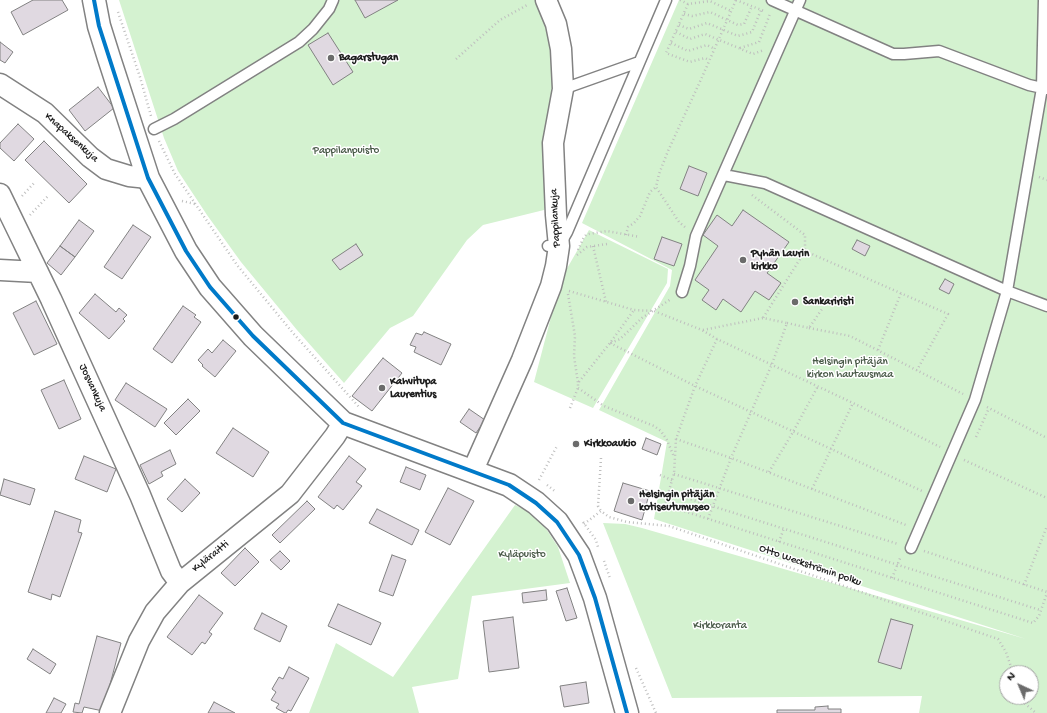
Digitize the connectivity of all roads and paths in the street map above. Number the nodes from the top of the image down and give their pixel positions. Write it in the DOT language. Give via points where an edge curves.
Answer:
graph roads {
  1 [pos="94,0"];
  2 [pos="333,0"];
  3 [pos="680,0"];
  4 [pos="736,0"];
  5 [pos="772,0"];
  6 [pos="800,0"];
  7 [pos="1044,0"];
  8 [pos="664,1"];
  9 [pos="539,2"];
  10 [pos="688,4"];
  11 [pos="752,6"];
  12 [pos="116,7"];
  13 [pos="761,10"];
  14 [pos="795,10"];
  15 [pos="731,11"];
  16 [pos="684,14"];
  17 [pos="770,14"];
  18 [pos="774,16"];
  19 [pos="727,20"];
  20 [pos="679,25"];
  21 [pos="722,30"];
  22 [pos="676,32"];
  23 [pos="718,39"];
  24 [pos="671,43"];
  25 [pos="715,48"];
  26 [pos="740,49"];
  27 [pos="766,50"];
  28 [pos="456,59"];
  29 [pos="709,60"];
  30 [pos="639,62"];
  31 [pos="0,84"];
  32 [pos="563,89"];
  33 [pos="1045,89"];
  34 [pos="154,129"];
  35 [pos="724,175"];
  36 [pos="148,178"];
  37 [pos="656,187"];
  38 [pos="0,194"];
  39 [pos="48,196"];
  40 [pos="17,229"];
  41 [pos="626,235"];
  42 [pos="696,236"];
  43 [pos="640,237"];
  44 [pos="607,244"];
  45 [pos="553,246"];
  46 [pos="593,246"];
  47 [pos="805,251"];
  48 [pos="0,270"];
  49 [pos="38,272"];
  50 [pos="1007,291"];
  51 [pos="682,292"];
  52 [pos="901,293"];
  53 [pos="606,302"];
  54 [pos="1047,306"];
  55 [pos="822,309"];
  56 [pos="634,310"];
  57 [pos="654,311"];
  58 [pos="763,318"];
  59 [pos="787,323"];
  60 [pos="809,328"];
  61 [pos="702,330"];
  62 [pos="717,339"];
  63 [pos="610,343"];
  64 [pos="878,350"];
  65 [pos="772,364"];
  66 [pos="917,370"];
  67 [pos="578,383"];
  68 [pos="695,386"];
  69 [pos="818,386"];
  70 [pos="578,388"];
  71 [pos="974,400"];
  72 [pos="853,403"];
  73 [pos="570,408"];
  74 [pos="362,409"];
  75 [pos="751,412"];
  76 [pos="343,423"];
  77 [pos="793,432"];
  78 [pos="1047,438"];
  79 [pos="676,440"];
  80 [pos="557,446"];
  81 [pos="830,448"];
  82 [pos="952,453"];
  83 [pos="601,458"];
  84 [pos="731,458"];
  85 [pos="675,459"];
  86 [pos="473,470"];
  87 [pos="769,472"];
  88 [pos="674,474"];
  89 [pos="660,475"];
  90 [pos="539,480"];
  91 [pos="672,480"];
  92 [pos="720,487"];
  93 [pos="812,489"];
  94 [pos="668,492"];
  95 [pos="933,496"];
  96 [pos="1047,498"];
  97 [pos="712,506"];
  98 [pos="601,511"];
  99 [pos="708,519"];
  100 [pos="584,524"];
  101 [pos="1047,526"];
  102 [pos="784,528"];
  103 [pos="918,530"];
  104 [pos="779,542"];
  105 [pos="908,547"];
  106 [pos="898,564"];
  107 [pos="892,578"];
  108 [pos="180,582"];
  109 [pos="1024,585"];
  110 [pos="1047,592"];
  111 [pos="1040,610"];
  112 [pos="1010,665"];
  113 [pos="1027,705"];
  114 [pos="110,713"];
  115 [pos="627,713"];
  116 [pos="1036,713"];
  1 -- 36 [label="street" via="99,26"];
  2 -- 34 [label="lane" via="313,29 299,42"];
  3 -- 10 [label="path"];
  4 -- 11 [label="path"];
  4 -- 15 [label="path"];
  5 -- 14 [label="lane"];
  6 -- 14 [label="lane"];
  7 -- 33 [label="lane"];
  8 -- 30 [label="lane"];
  9 -- 28 [label="path" via="500,20"];
  9 -- 32 [label="street, Pappilankuja" via="556,24 561,49"];
  10 -- 15 [label="path" via="710,1"];
  10 -- 16 [label="path"];
  11 -- 13 [label="path"];
  11 -- 19 [label="path" via="744,24 738,25"];
  12 -- 34 [label="path" via="140,77"];
  13 -- 17 [label="path"];
  13 -- 21 [label="path" via="752,32 738,36"];
  14 -- 33 [label="lane" via="893,54 939,51 1028,86"];
  14 -- 35 [label="lane"];
  15 -- 19 [label="path"];
  16 -- 19 [label="path" via="692,16 710,12"];
  16 -- 20 [label="path"];
  17 -- 18 [label="path"];
  17 -- 26 [label="path" via="759,42"];
  19 -- 21 [label="path"];
  20 -- 21 [label="path" via="689,29 707,23"];
  20 -- 22 [label="path"];
  21 -- 23 [label="path"];
  22 -- 23 [label="path" via="690,39 705,34"];
  22 -- 24 [label="path"];
  23 -- 25 [label="path"];
  23 -- 26 [label="path"];
  24 -- 25 [label="path" via="688,51 707,45"];
  24 -- 29 [label="path" via="666,53 690,62 705,58"];
  25 -- 29 [label="path"];
  26 -- 27 [label="path" via="753,54"];
  29 -- 37 [label="path" via="668,151"];
  30 -- 32 [label="lane"];
  30 -- 45 [label="lane" via="567,232"];
  31 -- 36 [label="street, Knapaksenkuja" via="44,113 106,169 128,176"];
  32 -- 45 [label="street, Pappilankuja" via="553,143 550,216"];
  33 -- 50 [label="lane"];
  34 -- 74 [label="path" via="175,174 237,265 339,386"];
  35 -- 42 [label="lane"];
  35 -- 47 [label="path" via="805,235"];
  35 -- 50 [label="lane" via="764,184"];
  36 -- 76 [label="street" via="186,251 210,287 253,336"];
  37 -- 41 [label="path" via="650,192 640,216 628,227"];
  37 -- 42 [label="path" via="679,222"];
  38 -- 40 [label="street, Josvankuja"];
  39 -- 40 [label="path"];
  40 -- 49 [label="street, Josvankuja"];
  41 -- 43 [label="path"];
  41 -- 46 [label="path" via="608,231 586,235 576,255"];
  42 -- 51 [label="lane"];
  44 -- 46 [label="path"];
  45 -- 86 [label="street, Pappilankuja" via="556,266 546,284"];
  46 -- 53 [label="path"];
  47 -- 52 [label="path"];
  47 -- 58 [label="path"];
  48 -- 49 [label="street"];
  49 -- 108 [label="street, Josvankuja" via="148,512 172,571"];
  50 -- 54 [label="lane"];
  50 -- 71 [label="lane"];
  51 -- 57 [label="path"];
  52 -- 64 [label="path"];
  52 -- 66 [label="path" via="948,314"];
  53 -- 56 [label="path"];
  53 -- 67 [label="path" via="567,290 575,336 574,356"];
  55 -- 60 [label="path"];
  56 -- 57 [label="path"];
  56 -- 63 [label="path"];
  57 -- 61 [label="path"];
  57 -- 63 [label="path" via="642,318 620,339"];
  58 -- 59 [label="path"];
  58 -- 61 [label="path"];
  59 -- 60 [label="path"];
  59 -- 65 [label="path"];
  60 -- 64 [label="path" via="850,336"];
  61 -- 62 [label="path"];
  62 -- 65 [label="path"];
  62 -- 68 [label="path"];
  63 -- 67 [label="path"];
  63 -- 68 [label="path"];
  64 -- 66 [label="path"];
  65 -- 69 [label="path"];
  65 -- 75 [label="path"];
  66 -- 71 [label="path"];
  67 -- 70 [label="path"];
  68 -- 75 [label="path"];
  68 -- 79 [label="path"];
  69 -- 72 [label="path"];
  69 -- 77 [label="path"];
  70 -- 73 [label="path"];
  70 -- 85 [label="path" via="604,406 661,431 668,440"];
  71 -- 78 [label="path"];
  71 -- 82 [label="lane"];
  72 -- 81 [label="path"];
  72 -- 82 [label="path"];
  75 -- 77 [label="path"];
  75 -- 84 [label="path"];
  76 -- 86 [label="street"];
  76 -- 108 [label="street, Kyläraitti" via="290,494"];
  77 -- 81 [label="path"];
  77 -- 87 [label="path"];
  79 -- 84 [label="path"];
  79 -- 85 [label="path"];
  80 -- 90 [label="path"];
  81 -- 93 [label="path"];
  81 -- 95 [label="path"];
  82 -- 95 [label="lane"];
  82 -- 96 [label="path"];
  83 -- 98 [label="path" via="598,506"];
  84 -- 87 [label="path"];
  84 -- 92 [label="path"];
  85 -- 88 [label="path"];
  86 -- 115 [label="street" via="509,485 536,503 557,522 579,554 595,598"];
  87 -- 93 [label="path"];
  88 -- 91 [label="path"];
  88 -- 92 [label="path"];
  89 -- 91 [label="path"];
  91 -- 94 [label="path"];
  92 -- 97 [label="path"];
  92 -- 105 [label="path"];
  93 -- 103 [label="path"];
  94 -- 97 [label="path"];
  94 -- 99 [label="path" via="665,505"];
  95 -- 103 [label="lane"];
  97 -- 99 [label="path"];
  97 -- 102 [label="path"];
  98 -- 100 [label="path"];
  98 -- 112 [label="path, Otto Weckströmin polku" via="609,517 627,522 669,526 998,639"];
  99 -- 104 [label="path"];
  101 -- 109 [label="path"];
  102 -- 104 [label="path"];
  102 -- 106 [label="path"];
  103 -- 105 [label="lane"];
  104 -- 107 [label="path"];
  105 -- 106 [label="path"];
  105 -- 109 [label="path"];
  106 -- 107 [label="path"];
  106 -- 111 [label="path"];
  107 -- 111 [label="path" via="1034,623"];
  108 -- 114 [label="street, Kyläraitti" via="155,612 139,640"];
  109 -- 110 [label="path"];
  110 -- 111 [label="path"];
  113 -- 116 [label="path"];
}
